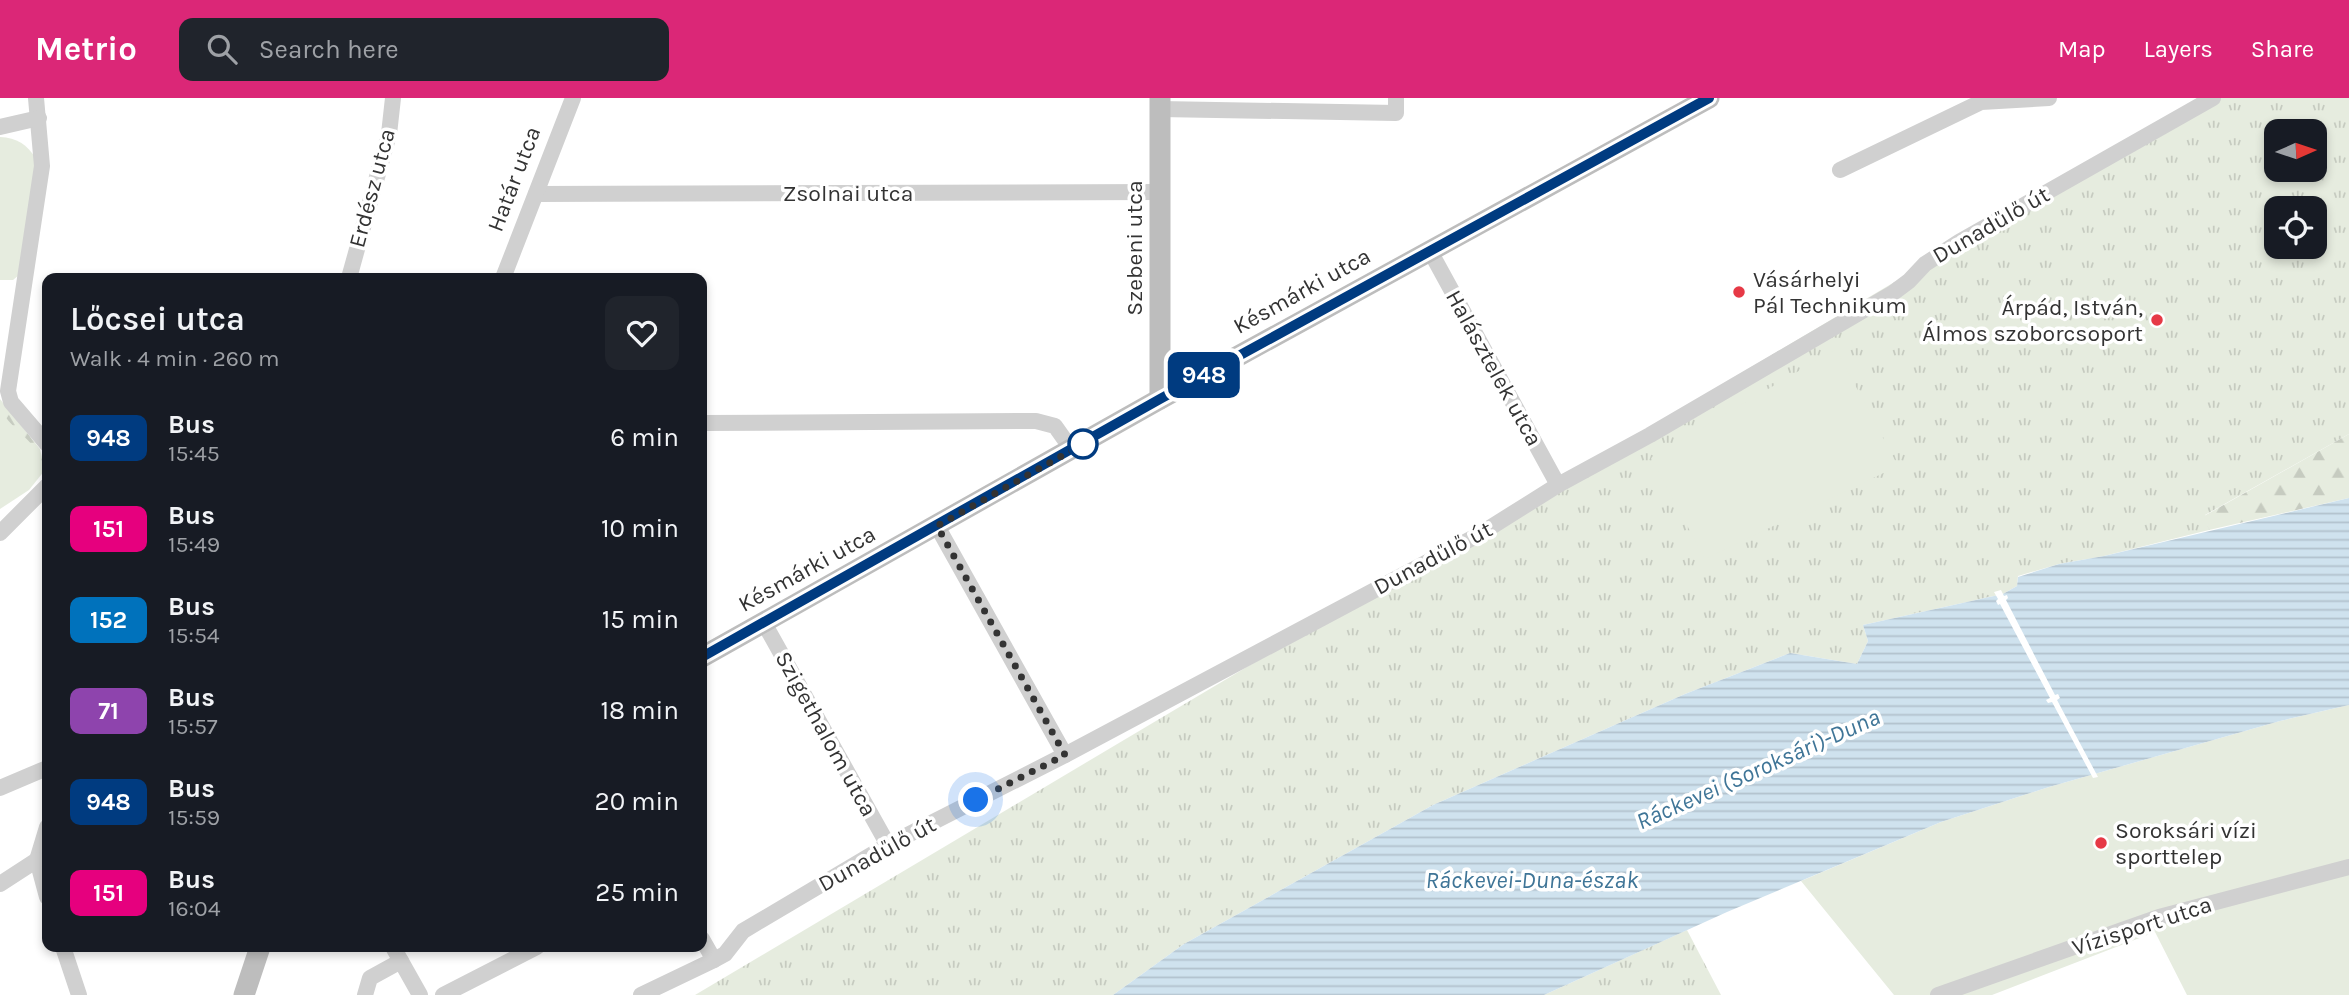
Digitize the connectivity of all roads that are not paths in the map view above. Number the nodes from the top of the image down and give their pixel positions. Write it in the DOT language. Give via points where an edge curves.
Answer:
graph roads {
  1 [pos="36,98"];
  2 [pos="393,98"];
  3 [pos="573,98"];
  4 [pos="1709,98"];
  5 [pos="2049,98"];
  6 [pos="2213,98"];
  7 [pos="1982,100"];
  8 [pos="1160,104"];
  9 [pos="1396,106"];
  10 [pos="39,118"];
  11 [pos="0,127"];
  12 [pos="1840,170"];
  13 [pos="1160,192"];
  14 [pos="536,194"];
  15 [pos="1430,251"];
  16 [pos="350,273"];
  17 [pos="505,273"];
  18 [pos="1160,399"];
  19 [pos="707,423"];
  20 [pos="42,438"];
  21 [pos="1072,450"];
  22 [pos="1558,485"];
  23 [pos="42,490"];
  24 [pos="6,520"];
  25 [pos="937,526"];
  26 [pos="0,533"];
  27 [pos="764,623"];
  28 [pos="707,654"];
  29 [pos="1065,755"];
  30 [pos="42,770"];
  31 [pos="0,788"];
  32 [pos="42,844"];
  33 [pos="888,845"];
  34 [pos="37,860"];
  35 [pos="2349,867"];
  36 [pos="42,878"];
  37 [pos="0,884"];
  38 [pos="707,947"];
  39 [pos="66,952"];
  40 [pos="258,952"];
  41 [pos="527,952"];
  42 [pos="397,954"];
  43 [pos="715,960"];
  44 [pos="79,995"];
  45 [pos="244,995"];
  46 [pos="365,995"];
  47 [pos="419,995"];
  48 [pos="443,995"];
  49 [pos="642,995"];
  50 [pos="1938,995"];
  1 -- 10 [label="street"];
  2 -- 16 [label="street, Erdész utca" via="389,134"];
  3 -- 14 [label="street, Határ utca"];
  4 -- 15 [label="street, Késmárki utca"];
  5 -- 7 [label="street"];
  6 -- 22 [label="street, Dunadűlő út" via="1959,242 1893,293"];
  7 -- 12 [label="street"];
  8 -- 9 [label="street"];
  8 -- 13 [label="street, Szebeni utca"];
  10 -- 11 [label="street"];
  10 -- 20 [label="street" via="42,166 8,391 11,402"];
  13 -- 14 [label="street, Zsolnai utca"];
  13 -- 18 [label="street, Szebeni utca"];
  14 -- 17 [label="street, Határ utca"];
  15 -- 18 [label="street, Késmárki utca"];
  15 -- 22 [label="street, Halásztelek utca"];
  18 -- 21 [label="street, Késmárki utca"];
  19 -- 21 [label="street" via="1036,421 1055,426"];
  21 -- 25 [label="street, Késmárki utca"];
  22 -- 29 [label="street, Dunadűlő út" via="1480,534"];
  23 -- 24 [label="street"];
  24 -- 26 [label="street"];
  25 -- 27 [label="street, Késmárki utca"];
  25 -- 29 [label="street"];
  27 -- 28 [label="street, Késmárki utca"];
  27 -- 33 [label="street, Szigethalom utca"];
  29 -- 33 [label="street, Dunadűlő út"];
  30 -- 31 [label="street"];
  32 -- 34 [label="street"];
  33 -- 43 [label="street, Dunadűlő út" via="751,925"];
  34 -- 36 [label="street"];
  34 -- 37 [label="street"];
  35 -- 50 [label="street, Vízisport utca" via="2159,917"];
  38 -- 43 [label="street"];
  39 -- 44 [label="street"];
  40 -- 45 [label="street"];
  41 -- 48 [label="street"];
  42 -- 46 [label="street" via="370,978"];
  42 -- 47 [label="street"];
  43 -- 49 [label="street, Dunadűlő út"];
}
